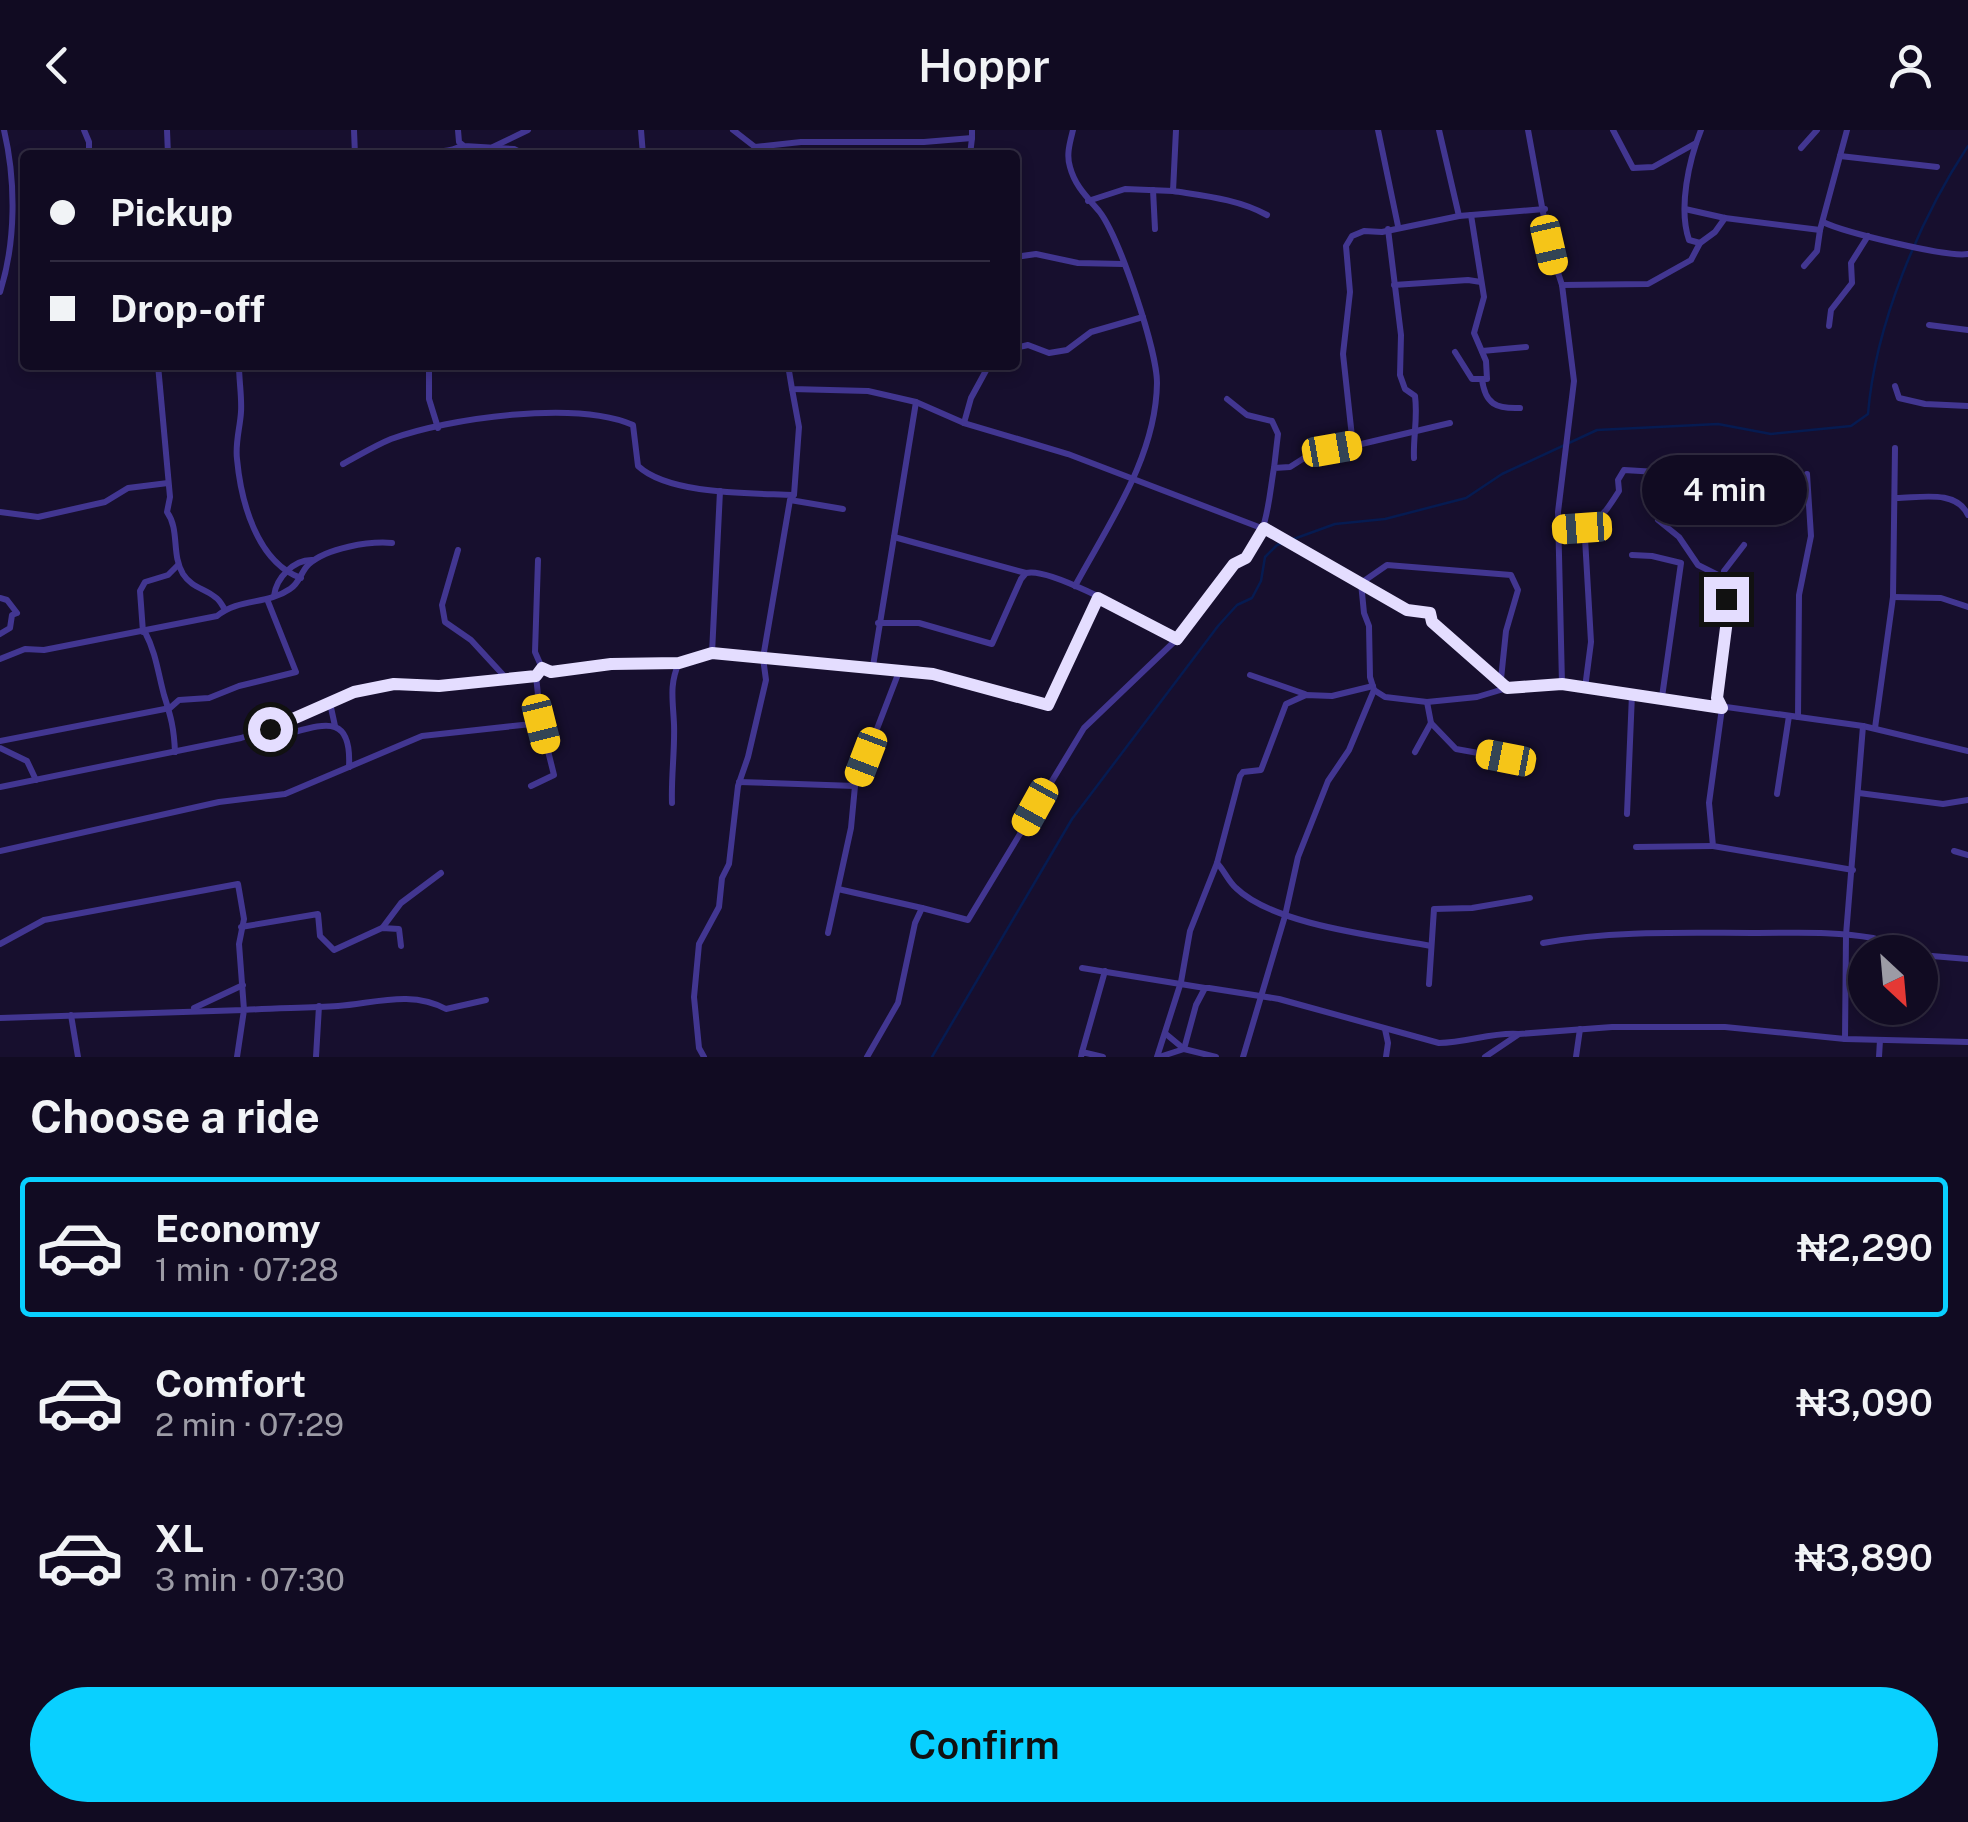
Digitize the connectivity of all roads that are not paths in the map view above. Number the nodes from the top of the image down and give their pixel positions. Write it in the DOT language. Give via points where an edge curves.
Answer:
graph roads {
  1 [pos="4,130"];
  2 [pos="458,130"];
  3 [pos="528,130"];
  4 [pos="734,130"];
  5 [pos="1074,130"];
  6 [pos="1176,130"];
  7 [pos="1378,130"];
  8 [pos="1440,130"];
  9 [pos="1528,130"];
  10 [pos="1612,130"];
  11 [pos="1701,130"];
  12 [pos="1817,130"];
  13 [pos="1847,130"];
  14 [pos="972,134"];
  15 [pos="1696,144"];
  16 [pos="462,145"];
  17 [pos="492,148"];
  18 [pos="1801,148"];
  19 [pos="455,150"];
  20 [pos="514,150"];
  21 [pos="1840,156"];
  22 [pos="1936,167"];
  23 [pos="1154,190"];
  24 [pos="1172,191"];
  25 [pos="1088,201"];
  26 [pos="1545,209"];
  27 [pos="1685,209"];
  28 [pos="1267,215"];
  29 [pos="1471,215"];
  30 [pos="1459,216"];
  31 [pos="1725,218"];
  32 [pos="1398,226"];
  33 [pos="1822,226"];
  34 [pos="1155,228"];
  35 [pos="1388,229"];
  36 [pos="1868,236"];
  37 [pos="1700,243"];
  38 [pos="1968,254"];
  39 [pos="1020,256"];
  40 [pos="1122,264"];
  41 [pos="1804,266"];
  42 [pos="1481,282"];
  43 [pos="1394,285"];
  44 [pos="1562,285"];
  45 [pos="0,292"];
  46 [pos="1144,317"];
  47 [pos="1829,326"];
  48 [pos="1929,326"];
  49 [pos="1968,330"];
  50 [pos="1020,347"];
  51 [pos="1526,347"];
  52 [pos="1482,350"];
  53 [pos="1455,352"];
  54 [pos="158,370"];
  55 [pos="240,370"];
  56 [pos="429,370"];
  57 [pos="789,370"];
  58 [pos="986,370"];
  59 [pos="1482,379"];
  60 [pos="1895,386"];
  61 [pos="792,389"];
  62 [pos="1227,399"];
  63 [pos="916,402"];
  64 [pos="1968,406"];
  65 [pos="1520,408"];
  66 [pos="964,423"];
  67 [pos="1450,423"];
  68 [pos="438,428"];
  69 [pos="1414,430"];
  70 [pos="1352,446"];
  71 [pos="1895,448"];
  72 [pos="1414,458"];
  73 [pos="343,464"];
  74 [pos="1274,468"];
  75 [pos="1806,474"];
  76 [pos="1135,476"];
  77 [pos="168,483"];
  78 [pos="720,491"];
  79 [pos="792,498"];
  80 [pos="1896,498"];
  81 [pos="843,509"];
  82 [pos="0,512"];
  83 [pos="1968,515"];
  84 [pos="1658,520"];
  85 [pos="1722,520"];
  86 [pos="1264,528"];
  87 [pos="1582,528"];
  88 [pos="1558,530"];
  89 [pos="894,537"];
  90 [pos="392,543"];
  91 [pos="1744,545"];
  92 [pos="458,550"];
  93 [pos="1632,555"];
  94 [pos="314,560"];
  95 [pos="538,560"];
  96 [pos="178,564"];
  97 [pos="286,572"];
  98 [pos="1026,573"];
  99 [pos="301,578"];
  100 [pos="1725,579"];
  101 [pos="1361,583"];
  102 [pos="1075,586"];
  103 [pos="1892,597"];
  104 [pos="0,598"];
  105 [pos="270,598"];
  106 [pos="1098,598"];
  107 [pos="1968,607"];
  108 [pos="225,610"];
  109 [pos="878,623"];
  110 [pos="144,632"];
  111 [pos="0,634"];
  112 [pos="1177,639"];
  113 [pos="712,653"];
  114 [pos="1,657"];
  115 [pos="763,658"];
  116 [pos="679,663"];
  117 [pos="873,666"];
  118 [pos="542,668"];
  119 [pos="900,669"];
  120 [pos="1250,674"];
  121 [pos="536,676"];
  122 [pos="507,679"];
  123 [pos="1501,680"];
  124 [pos="1562,684"];
  125 [pos="1374,688"];
  126 [pos="1507,688"];
  127 [pos="1585,688"];
  128 [pos="1632,694"];
  129 [pos="1306,695"];
  130 [pos="1662,697"];
  131 [pos="1427,702"];
  132 [pos="330,703"];
  133 [pos="170,708"];
  134 [pos="1722,708"];
  135 [pos="1793,717"];
  136 [pos="301,718"];
  137 [pos="1432,723"];
  138 [pos="541,724"];
  139 [pos="335,726"];
  140 [pos="1864,726"];
  141 [pos="1875,728"];
  142 [pos="270,729"];
  143 [pos="306,729"];
  144 [pos="0,740"];
  145 [pos="0,748"];
  146 [pos="1968,751"];
  147 [pos="175,752"];
  148 [pos="1415,752"];
  149 [pos="1506,758"];
  150 [pos="349,767"];
  151 [pos="36,780"];
  152 [pos="739,782"];
  153 [pos="0,786"];
  154 [pos="531,786"];
  155 [pos="855,786"];
  156 [pos="1859,793"];
  157 [pos="1778,794"];
  158 [pos="1968,800"];
  159 [pos="672,803"];
  160 [pos="1627,814"];
  161 [pos="1712,846"];
  162 [pos="1636,847"];
  163 [pos="0,851"];
  164 [pos="1954,851"];
  165 [pos="1968,855"];
  166 [pos="1216,862"];
  167 [pos="1852,870"];
  168 [pos="441,873"];
  169 [pos="838,889"];
  170 [pos="1530,898"];
  171 [pos="922,908"];
  172 [pos="1285,916"];
  173 [pos="240,928"];
  174 [pos="382,928"];
  175 [pos="828,934"];
  176 [pos="1846,935"];
  177 [pos="1544,943"];
  178 [pos="0,944"];
  179 [pos="401,946"];
  180 [pos="1432,946"];
  181 [pos="1938,956"];
  182 [pos="1968,959"];
  183 [pos="1082,968"];
  184 [pos="1105,972"];
  185 [pos="1181,982"];
  186 [pos="1428,984"];
  187 [pos="243,986"];
  188 [pos="1205,988"];
  189 [pos="1260,996"];
  190 [pos="486,1000"];
  191 [pos="319,1006"];
  192 [pos="191,1010"];
  193 [pos="244,1010"];
  194 [pos="71,1015"];
  195 [pos="0,1018"];
  196 [pos="1384,1028"];
  197 [pos="1580,1028"];
  198 [pos="1399,1032"];
  199 [pos="1166,1034"];
  200 [pos="1519,1034"];
  201 [pos="1846,1039"];
  202 [pos="1880,1040"];
  203 [pos="1968,1042"];
  204 [pos="1388,1043"];
  205 [pos="1184,1049"];
  206 [pos="1081,1054"];
  207 [pos="78,1057"];
  208 [pos="238,1057"];
  209 [pos="316,1057"];
  210 [pos="704,1057"];
  211 [pos="866,1057"];
  212 [pos="1103,1057"];
  213 [pos="1158,1057"];
  214 [pos="1216,1057"];
  215 [pos="1242,1057"];
  216 [pos="1386,1057"];
  217 [pos="1484,1057"];
  218 [pos="1576,1057"];
  219 [pos="1879,1057"];
  1 -- 45 [label="street" via="12,227"];
  2 -- 16 [label="street"];
  3 -- 17 [label="street"];
  4 -- 14 [label="street" via="755,147 924,142"];
  5 -- 25 [label="street" via="1068,163"];
  6 -- 24 [label="street"];
  7 -- 32 [label="street"];
  8 -- 30 [label="street"];
  9 -- 26 [label="street"];
  10 -- 15 [label="street" via="1634,168"];
  11 -- 15 [label="street"];
  12 -- 18 [label="street"];
  13 -- 21 [label="street"];
  15 -- 27 [label="street"];
  16 -- 17 [label="street"];
  16 -- 19 [label="street"];
  17 -- 20 [label="street"];
  21 -- 22 [label="street"];
  21 -- 33 [label="street"];
  23 -- 24 [label="street"];
  23 -- 25 [label="street" via="1126,188"];
  23 -- 34 [label="street"];
  24 -- 28 [label="street"];
  25 -- 40 [label="street" via="1100,212"];
  26 -- 29 [label="street"];
  26 -- 44 [label="street"];
  27 -- 31 [label="street"];
  27 -- 37 [label="street" via="1689,240"];
  29 -- 30 [label="street"];
  29 -- 42 [label="street"];
  30 -- 32 [label="street"];
  31 -- 33 [label="street"];
  31 -- 37 [label="street"];
  32 -- 35 [label="street"];
  33 -- 36 [label="street"];
  33 -- 41 [label="street" via="1818,251"];
  35 -- 43 [label="street"];
  35 -- 70 [label="street" via="1364,231 1346,246 1350,292 1343,354"];
  36 -- 38 [label="street"];
  36 -- 47 [label="street" via="1850,263 1852,282 1831,310"];
  37 -- 44 [label="street" via="1691,260 1648,284"];
  39 -- 40 [label="street"];
  40 -- 46 [label="street"];
  42 -- 43 [label="street"];
  42 -- 52 [label="street" via="1474,334"];
  43 -- 69 [label="street" via="1400,374 1416,396"];
  44 -- 88 [label="street" via="1574,380"];
  46 -- 50 [label="street" via="1092,332 1067,350"];
  46 -- 76 [label="street" via="1157,382"];
  48 -- 49 [label="street"];
  51 -- 52 [label="street"];
  52 -- 59 [label="street"];
  53 -- 59 [label="street" via="1472,379"];
  54 -- 77 [label="street"];
  55 -- 97 [label="street" via="236,459 257,535"];
  56 -- 68 [label="street"];
  57 -- 61 [label="street"];
  58 -- 66 [label="street"];
  59 -- 65 [label="street" via="1490,404"];
  60 -- 64 [label="street" via="1899,398"];
  61 -- 63 [label="street" via="868,391"];
  61 -- 79 [label="street" via="799,428"];
  62 -- 74 [label="street" via="1247,415 1272,421 1278,434"];
  63 -- 66 [label="street"];
  63 -- 89 [label="street"];
  66 -- 76 [label="street"];
  67 -- 69 [label="street"];
  68 -- 73 [label="street" via="387,441"];
  68 -- 78 [label="street" via="492,416 572,414 629,422 644,472"];
  69 -- 70 [label="street"];
  69 -- 72 [label="street"];
  70 -- 74 [label="street"];
  71 -- 80 [label="street"];
  74 -- 86 [label="street"];
  75 -- 135 [label="street" via="1811,536 1799,595"];
  76 -- 86 [label="street"];
  76 -- 102 [label="street"];
  77 -- 82 [label="street" via="128,488 105,502 38,517"];
  77 -- 96 [label="street"];
  78 -- 79 [label="street"];
  78 -- 113 [label="street"];
  79 -- 81 [label="street"];
  79 -- 115 [label="street"];
  80 -- 83 [label="street" via="1949,497"];
  80 -- 103 [label="street"];
  84 -- 100 [label="street" via="1698,564"];
  85 -- 87 [label="street" via="1724,476 1624,470 1604,515"];
  86 -- 101 [label="street"];
  86 -- 112 [label="street"];
  87 -- 88 [label="street"];
  87 -- 127 [label="street" via="1590,642"];
  88 -- 124 [label="street"];
  89 -- 98 [label="street"];
  89 -- 109 [label="street"];
  90 -- 94 [label="street" via="371,541"];
  91 -- 100 [label="street"];
  92 -- 122 [label="street" via="442,605 446,622"];
  93 -- 130 [label="street" via="1680,563"];
  94 -- 97 [label="street"];
  94 -- 99 [label="street"];
  95 -- 118 [label="street" via="535,652"];
  96 -- 108 [label="street" via="186,580"];
  96 -- 110 [label="street" via="168,575 144,582"];
  97 -- 99 [label="street"];
  97 -- 105 [label="street"];
  98 -- 102 [label="street"];
  98 -- 109 [label="street" via="992,644 919,624"];
  99 -- 105 [label="street"];
  100 -- 134 [label="street" via="1717,698"];
  101 -- 123 [label="street" via="1407,610 1430,613 1432,622"];
  101 -- 123 [label="street" via="1387,566 1511,575 1518,590"];
  101 -- 125 [label="street"];
  102 -- 106 [label="street"];
  103 -- 107 [label="street" via="1941,598"];
  103 -- 141 [label="street"];
  104 -- 111 [label="street" via="16,613"];
  105 -- 108 [label="street"];
  105 -- 133 [label="street" via="296,672 209,698 179,700"];
  106 -- 112 [label="street"];
  106 -- 119 [label="street" via="1048,705"];
  108 -- 110 [label="street"];
  109 -- 117 [label="street"];
  110 -- 114 [label="street"];
  110 -- 133 [label="street"];
  112 -- 171 [label="street" via="1084,728 968,920"];
  113 -- 115 [label="street"];
  113 -- 116 [label="street"];
  115 -- 117 [label="street"];
  115 -- 152 [label="street" via="766,680"];
  116 -- 118 [label="street"];
  116 -- 159 [label="street" via="671,680"];
  117 -- 119 [label="street"];
  118 -- 121 [label="street"];
  119 -- 155 [label="street"];
  120 -- 129 [label="street"];
  121 -- 122 [label="street"];
  121 -- 138 [label="street"];
  122 -- 132 [label="street" via="394,684"];
  123 -- 126 [label="street"];
  124 -- 126 [label="street"];
  124 -- 127 [label="street"];
  125 -- 129 [label="street"];
  125 -- 131 [label="street" via="1385,697"];
  125 -- 172 [label="street" via="1316,809"];
  126 -- 131 [label="street"];
  127 -- 128 [label="street"];
  128 -- 130 [label="street"];
  128 -- 160 [label="street"];
  129 -- 166 [label="street" via="1286,704 1261,770 1242,772"];
  130 -- 134 [label="street"];
  131 -- 137 [label="street"];
  132 -- 136 [label="street"];
  132 -- 139 [label="street"];
  133 -- 144 [label="street"];
  133 -- 147 [label="street"];
  134 -- 135 [label="street"];
  134 -- 161 [label="street" via="1709,804"];
  135 -- 140 [label="street"];
  135 -- 157 [label="street"];
  136 -- 142 [label="street"];
  136 -- 143 [label="street"];
  137 -- 148 [label="street"];
  137 -- 149 [label="street" via="1456,749"];
  138 -- 150 [label="street" via="422,736"];
  138 -- 154 [label="street" via="554,775"];
  139 -- 143 [label="street"];
  139 -- 150 [label="street" via="348,738"];
  140 -- 141 [label="street"];
  140 -- 156 [label="street"];
  141 -- 146 [label="street"];
  142 -- 143 [label="street" via="279,736"];
  142 -- 147 [label="street"];
  145 -- 151 [label="street" via="27,762"];
  147 -- 151 [label="street"];
  150 -- 163 [label="street" via="285,794"];
  151 -- 153 [label="street"];
  152 -- 155 [label="street"];
  152 -- 210 [label="street" via="719,907 699,944 694,997"];
  155 -- 169 [label="street"];
  156 -- 158 [label="street" via="1943,804"];
  156 -- 167 [label="street"];
  161 -- 162 [label="street"];
  161 -- 167 [label="street"];
  164 -- 165 [label="street"];
  166 -- 172 [label="street" via="1234,887"];
  166 -- 185 [label="street" via="1190,931"];
  167 -- 176 [label="street"];
  168 -- 174 [label="street" via="400,902"];
  169 -- 171 [label="street"];
  169 -- 175 [label="street"];
  170 -- 180 [label="street" via="1434,909"];
  171 -- 211 [label="street" via="898,1003"];
  172 -- 180 [label="street"];
  172 -- 189 [label="street"];
  173 -- 174 [label="street" via="318,914 320,936 334,950"];
  173 -- 178 [label="street" via="238,884 44,920"];
  173 -- 187 [label="street"];
  174 -- 179 [label="street" via="399,929"];
  176 -- 177 [label="street" via="1632,934"];
  176 -- 201 [label="street"];
  180 -- 186 [label="street"];
  181 -- 182 [label="street"];
  183 -- 184 [label="street"];
  184 -- 185 [label="street"];
  184 -- 206 [label="street"];
  185 -- 188 [label="street"];
  185 -- 199 [label="street"];
  187 -- 192 [label="street"];
  187 -- 193 [label="street"];
  188 -- 189 [label="street"];
  188 -- 205 [label="street"];
  189 -- 196 [label="street"];
  189 -- 215 [label="street"];
  190 -- 191 [label="street" via="446,1009 406,999"];
  191 -- 193 [label="street"];
  191 -- 209 [label="street"];
  192 -- 193 [label="street"];
  192 -- 194 [label="street"];
  193 -- 208 [label="street"];
  194 -- 195 [label="street"];
  194 -- 207 [label="street"];
  196 -- 198 [label="street"];
  196 -- 204 [label="street"];
  197 -- 200 [label="street"];
  197 -- 201 [label="street" via="1725,1027"];
  197 -- 218 [label="street"];
  198 -- 200 [label="street" via="1462,1044"];
  198 -- 204 [label="street"];
  199 -- 205 [label="street"];
  199 -- 213 [label="street"];
  200 -- 217 [label="street"];
  201 -- 202 [label="street"];
  202 -- 203 [label="street"];
  202 -- 219 [label="street"];
  204 -- 216 [label="street"];
  205 -- 213 [label="street"];
  205 -- 214 [label="street"];
  206 -- 212 [label="street"];
}
